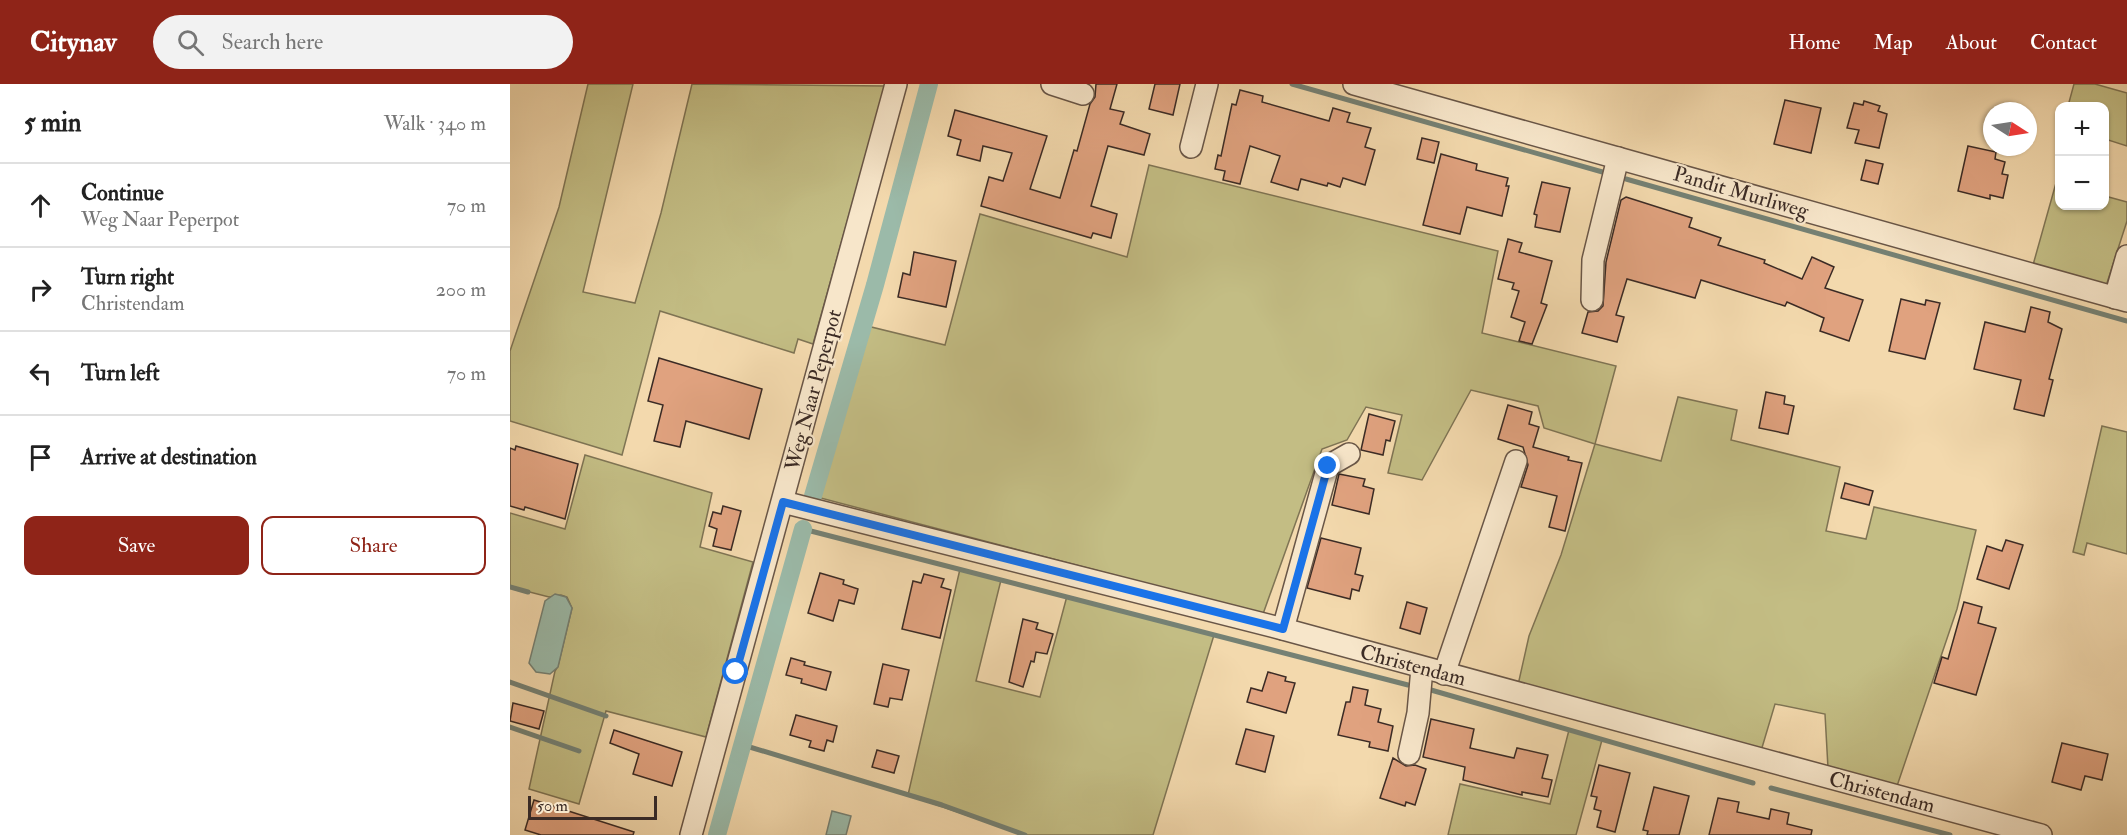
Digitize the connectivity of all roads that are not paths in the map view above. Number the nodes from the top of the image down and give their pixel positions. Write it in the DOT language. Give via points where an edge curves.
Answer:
graph roads {
  1 [pos="896,84"];
  2 [pos="1052,84"];
  3 [pos="1207,84"];
  4 [pos="1354,84"];
  5 [pos="1083,94"];
  6 [pos="1191,147"];
  7 [pos="1617,158"];
  8 [pos="2127,256"];
  9 [pos="2121,299"];
  10 [pos="1592,300"];
  11 [pos="1349,454"];
  12 [pos="1516,461"];
  13 [pos="783,502"];
  14 [pos="1283,629"];
  15 [pos="1422,668"];
  16 [pos="1444,674"];
  17 [pos="1409,754"];
  18 [pos="690,835"];
  19 [pos="2041,835"];
  1 -- 13 [label="street, Weg Naar Peperpot"];
  2 -- 5 [label="street"];
  3 -- 6 [label="street"];
  4 -- 7 [label="street, Pandit Murliweg"];
  7 -- 9 [label="street, Pandit Murliweg"];
  7 -- 10 [label="street" via="1593,260"];
  8 -- 9 [label="street"];
  11 -- 14 [label="street" via="1328,466"];
  12 -- 16 [label="street"];
  13 -- 14 [label="street, Christendam"];
  13 -- 18 [label="street, Weg Naar Peperpot"];
  14 -- 15 [label="street, Christendam"];
  15 -- 16 [label="street, Christendam"];
  15 -- 17 [label="street"];
  16 -- 19 [label="street, Christendam"];
}
